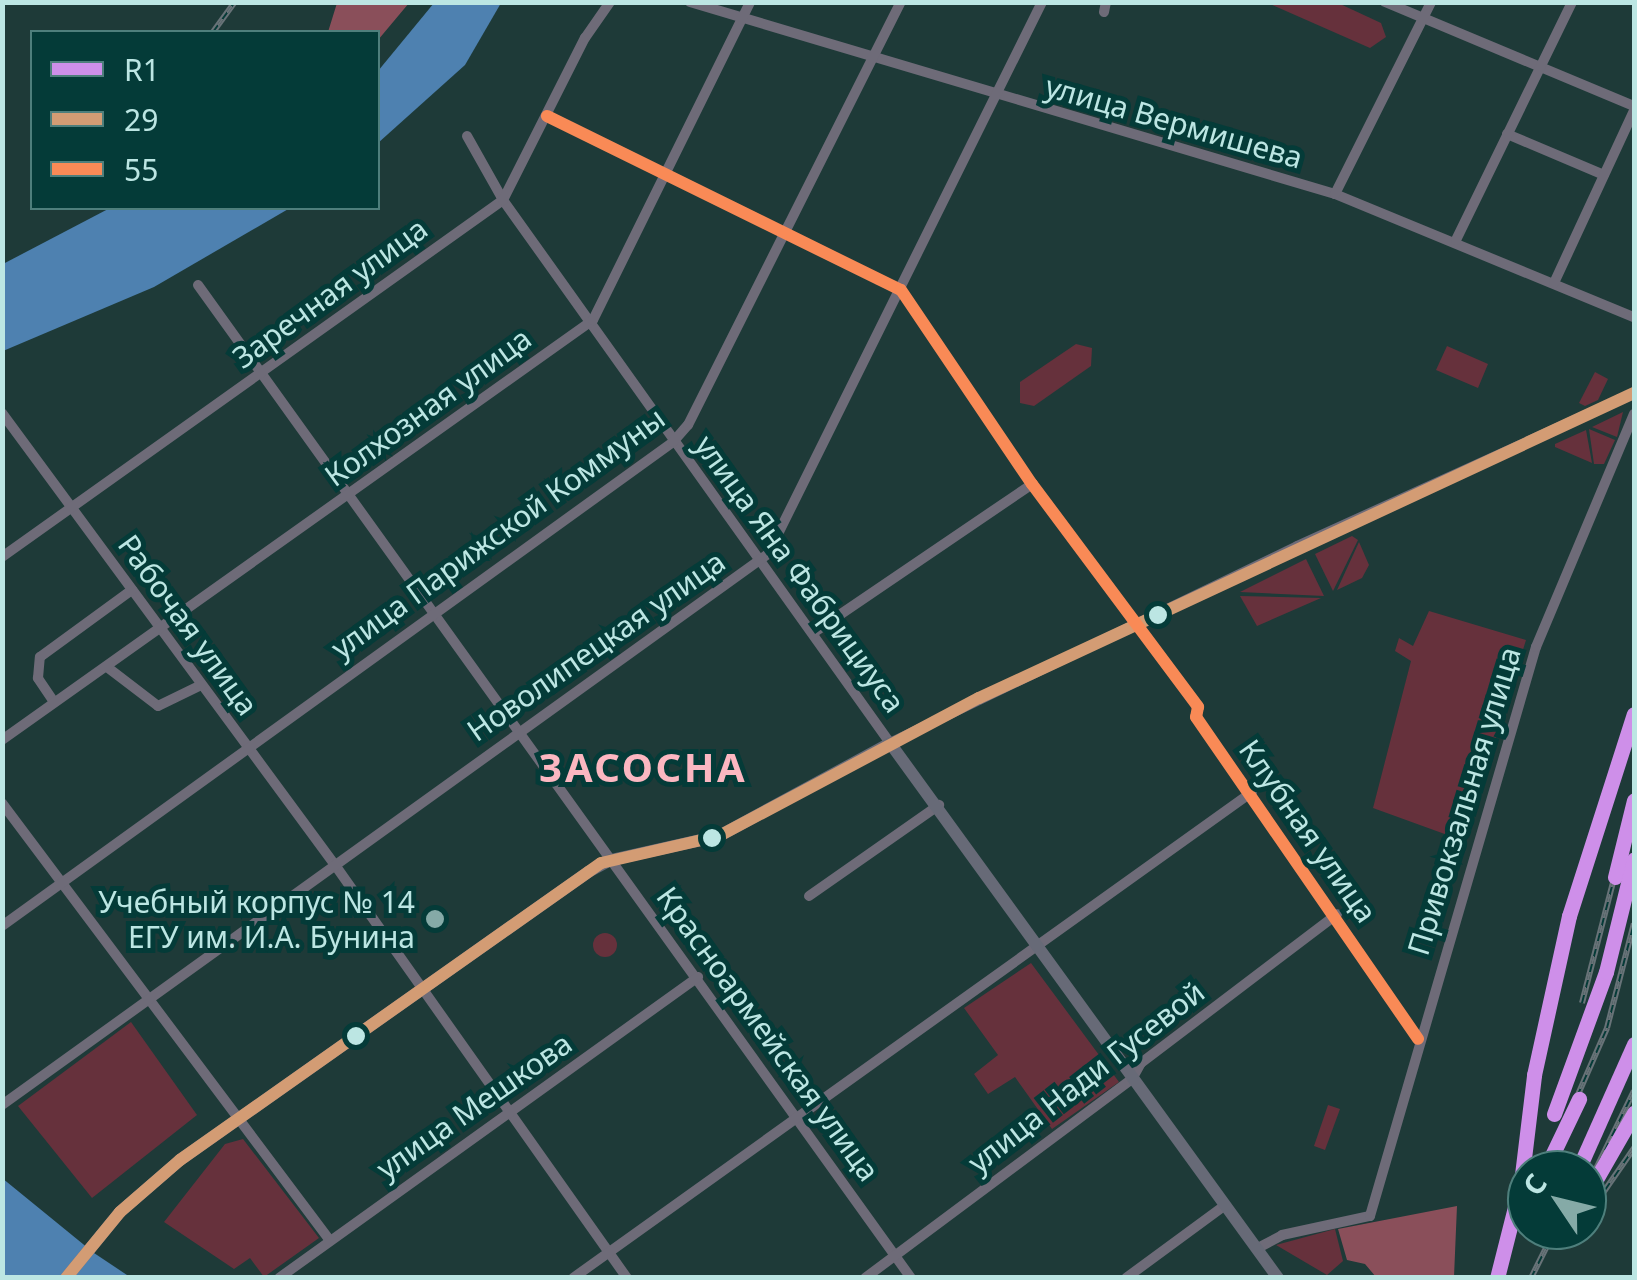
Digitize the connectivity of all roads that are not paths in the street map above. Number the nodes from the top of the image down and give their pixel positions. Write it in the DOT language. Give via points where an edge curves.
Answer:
graph roads {
  1 [pos="610,2"];
  2 [pos="690,2"];
  3 [pos="750,2"];
  4 [pos="902,2"];
  5 [pos="1042,2"];
  6 [pos="1386,2"];
  7 [pos="1431,2"];
  8 [pos="1572,2"];
  9 [pos="742,19"];
  10 [pos="1422,20"];
  11 [pos="875,55"];
  12 [pos="1539,68"];
  13 [pos="993,97"];
  14 [pos="1634,109"];
  15 [pos="546,116"];
  16 [pos="1507,134"];
  17 [pos="467,136"];
  18 [pos="1604,175"];
  19 [pos="669,176"];
  20 [pos="1335,194"];
  21 [pos="503,200"];
  22 [pos="785,232"];
  23 [pos="1456,240"];
  24 [pos="1554,282"];
  25 [pos="198,285"];
  26 [pos="900,290"];
  27 [pos="1634,318"];
  28 [pos="593,320"];
  29 [pos="260,373"];
  30 [pos="1634,393"];
  31 [pos="2,413"];
  32 [pos="1634,414"];
  33 [pos="673,442"];
  34 [pos="1032,484"];
  35 [pos="348,495"];
  36 [pos="72,508"];
  37 [pos="2,557"];
  38 [pos="759,561"];
  39 [pos="132,590"];
  40 [pos="434,610"];
  41 [pos="1137,625"];
  42 [pos="161,630"];
  43 [pos="813,633"];
  44 [pos="106,667"];
  45 [pos="200,685"];
  46 [pos="54,702"];
  47 [pos="519,730"];
  48 [pos="2,740"];
  49 [pos="890,742"];
  50 [pos="245,748"];
  51 [pos="1252,792"];
  52 [pos="2,803"];
  53 [pos="938,806"];
  54 [pos="612,860"];
  55 [pos="335,865"];
  56 [pos="62,881"];
  57 [pos="809,896"];
  58 [pos="1336,914"];
  59 [pos="2,926"];
  60 [pos="1038,945"];
  61 [pos="698,977"];
  62 [pos="423,992"];
  63 [pos="151,998"];
  64 [pos="1418,1039"];
  65 [pos="1132,1079"];
  66 [pos="2,1105"];
  67 [pos="512,1113"];
  68 [pos="798,1118"];
  69 [pos="236,1122"];
  70 [pos="1224,1206"];
  71 [pos="328,1238"];
  72 [pos="1258,1248"];
  73 [pos="609,1252"];
  74 [pos="895,1255"];
  75 [pos="66,1278"];
  76 [pos="279,1278"];
  77 [pos="573,1278"];
  78 [pos="627,1278"];
  79 [pos="865,1278"];
  80 [pos="911,1278"];
  81 [pos="1126,1278"];
  82 [pos="1278,1278"];
  1 -- 15 [label="street, Заречная улица"];
  2 -- 9 [label="street, улица Вермишева"];
  3 -- 9 [label="street, Колхозная улица"];
  4 -- 11 [label="street, улица Парижской Коммуны"];
  5 -- 13 [label="street, Новолипецкая улица"];
  6 -- 10 [label="street"];
  7 -- 10 [label="street"];
  8 -- 12 [label="street"];
  9 -- 11 [label="street, улица Вермишева"];
  9 -- 19 [label="street, Колхозная улица"];
  10 -- 12 [label="street"];
  10 -- 20 [label="street"];
  11 -- 13 [label="street, улица Вермишева"];
  11 -- 22 [label="street, улица Парижской Коммуны"];
  12 -- 14 [label="street"];
  12 -- 16 [label="street"];
  13 -- 20 [label="street, улица Вермишева"];
  13 -- 26 [label="street, Новолипецкая улица"];
  14 -- 18 [label="street"];
  15 -- 19 [label="street, Клубная улица"];
  15 -- 21 [label="street, Заречная улица"];
  16 -- 18 [label="street"];
  16 -- 23 [label="street"];
  17 -- 21 [label="street, улица Яна Фабрициуса"];
  18 -- 24 [label="street"];
  19 -- 22 [label="street, Клубная улица"];
  19 -- 28 [label="street, Колхозная улица"];
  20 -- 23 [label="street, улица Вермишева"];
  21 -- 28 [label="street, улица Яна Фабрициуса"];
  21 -- 29 [label="street, Заречная улица"];
  22 -- 26 [label="street, Клубная улица"];
  22 -- 33 [label="street, улица Парижской Коммуны" via="688,425"];
  23 -- 24 [label="street, улица Вермишева"];
  24 -- 27 [label="street, улица Вермишева"];
  25 -- 29 [label="street, Красноармейская улица"];
  26 -- 34 [label="street, Клубная улица"];
  26 -- 38 [label="street, Новолипецкая улица"];
  28 -- 33 [label="street, улица Яна Фабрициуса"];
  28 -- 35 [label="street, Колхозная улица"];
  29 -- 35 [label="street, Красноармейская улица"];
  29 -- 36 [label="street, Заречная улица"];
  30 -- 41 [label="street"];
  31 -- 36 [label="street, Рабочая улица"];
  32 -- 64 [label="street, Привокзальная улица" via="1536,647"];
  33 -- 38 [label="street, улица Яна Фабрициуса"];
  33 -- 40 [label="street, улица Парижской Коммуны"];
  34 -- 41 [label="street, Клубная улица"];
  34 -- 43 [label="street"];
  35 -- 40 [label="street, Красноармейская улица"];
  35 -- 42 [label="street, Колхозная улица"];
  36 -- 37 [label="street, Заречная улица"];
  36 -- 39 [label="street, Рабочая улица"];
  38 -- 43 [label="street, улица Яна Фабрициуса"];
  38 -- 47 [label="street, Новолипецкая улица"];
  39 -- 42 [label="street, Рабочая улица"];
  39 -- 46 [label="street" via="40,657 38,678"];
  40 -- 47 [label="street, Красноармейская улица"];
  40 -- 50 [label="street, улица Парижской Коммуны"];
  41 -- 49 [label="street"];
  41 -- 51 [label="street, Клубная улица"];
  42 -- 44 [label="street, Колхозная улица"];
  42 -- 45 [label="street, Рабочая улица"];
  43 -- 49 [label="street, улица Яна Фабрициуса"];
  44 -- 45 [label="street" via="158,706"];
  44 -- 46 [label="street, Колхозная улица"];
  45 -- 50 [label="street, Рабочая улица"];
  46 -- 48 [label="street, Колхозная улица"];
  47 -- 54 [label="street, Красноармейская улица"];
  47 -- 55 [label="street, Новолипецкая улица"];
  49 -- 53 [label="main road, улица Яна Фабрициуса"];
  49 -- 54 [label="main road" via="718,836"];
  50 -- 55 [label="street, Рабочая улица"];
  50 -- 56 [label="street, улица Парижской Коммуны"];
  51 -- 58 [label="street, Клубная улица"];
  51 -- 60 [label="street"];
  52 -- 56 [label="street"];
  53 -- 57 [label="street"];
  53 -- 60 [label="main road, улица Яна Фабрициуса"];
  54 -- 61 [label="street, Красноармейская улица"];
  54 -- 62 [label="main road"];
  55 -- 62 [label="street, Рабочая улица"];
  55 -- 63 [label="street, Новолипецкая улица"];
  56 -- 59 [label="street, улица Парижской Коммуны"];
  56 -- 63 [label="street"];
  58 -- 64 [label="street, Клубная улица"];
  58 -- 65 [label="street, улица Нади Гусевой" via="1141,1063"];
  60 -- 65 [label="main road, улица Яна Фабрициуса"];
  60 -- 68 [label="street"];
  61 -- 67 [label="street, улица Мешкова"];
  61 -- 68 [label="street, Красноармейская улица"];
  62 -- 67 [label="street"];
  62 -- 69 [label="main road"];
  63 -- 66 [label="street, Новолипецкая улица"];
  63 -- 69 [label="street"];
  64 -- 72 [label="street, Привокзальная улица" via="1370,1216 1282,1235"];
  65 -- 70 [label="main road, улица Яна Фабрициуса"];
  65 -- 74 [label="street, улица Нади Гусевой"];
  67 -- 71 [label="street, улица Мешкова"];
  67 -- 73 [label="street"];
  68 -- 73 [label="street"];
  68 -- 74 [label="street, Красноармейская улица"];
  69 -- 71 [label="street" via="249,1130"];
  69 -- 75 [label="main road" via="120,1212"];
  70 -- 72 [label="main road, улица Яна Фабрициуса"];
  70 -- 81 [label="street"];
  71 -- 76 [label="street, улица Мешкова"];
  72 -- 82 [label="main road, улица Яна Фабрициуса"];
  73 -- 77 [label="street"];
  73 -- 78 [label="street"];
  74 -- 79 [label="street, улица Нади Гусевой"];
  74 -- 80 [label="street, Красноармейская улица"];
}
